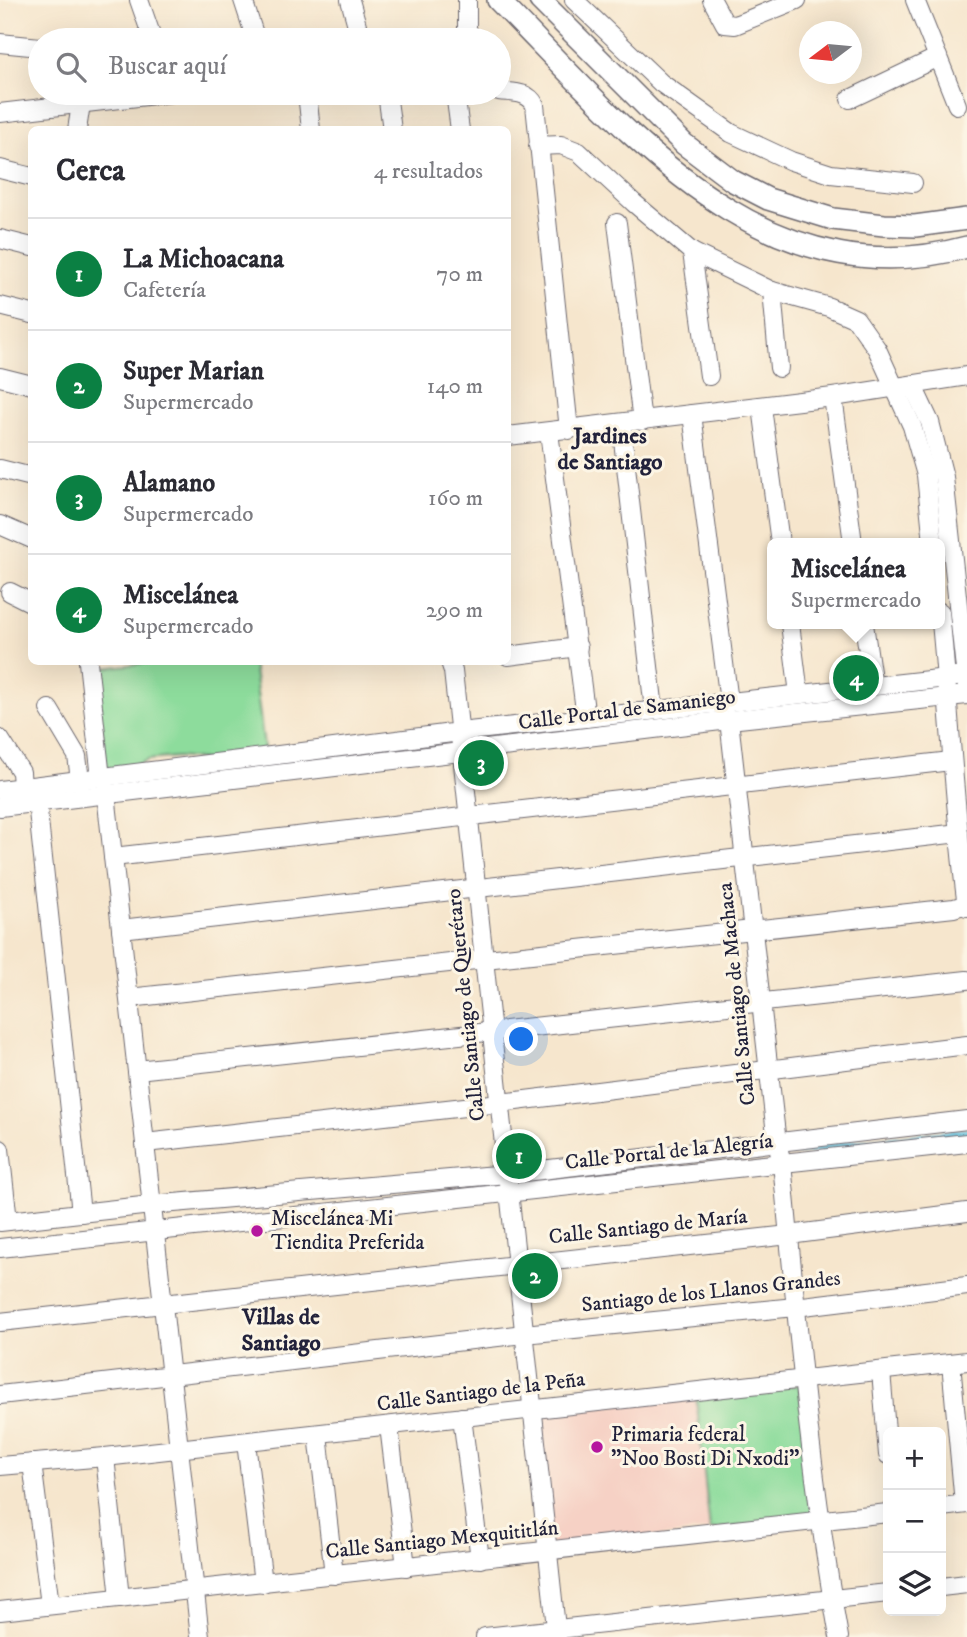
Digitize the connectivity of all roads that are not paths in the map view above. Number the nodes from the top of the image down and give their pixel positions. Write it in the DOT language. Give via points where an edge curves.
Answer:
graph roads {
  1 [pos="139,0"];
  2 [pos="243,0"];
  3 [pos="350,0"];
  4 [pos="467,0"];
  5 [pos="498,0"];
  6 [pos="540,0"];
  7 [pos="574,0"];
  8 [pos="712,0"];
  9 [pos="797,0"];
  10 [pos="915,0"];
  11 [pos="149,28"];
  12 [pos="252,28"];
  13 [pos="358,28"];
  14 [pos="467,28"];
  15 [pos="0,43"];
  16 [pos="28,46"];
  17 [pos="938,57"];
  18 [pos="511,92"];
  19 [pos="850,99"];
  20 [pos="72,105"];
  21 [pos="81,105"];
  22 [pos="308,105"];
  23 [pos="389,105"];
  24 [pos="457,105"];
  25 [pos="957,106"];
  26 [pos="0,113"];
  27 [pos="78,126"];
  28 [pos="311,126"];
  29 [pos="391,126"];
  30 [pos="459,126"];
  31 [pos="538,146"];
  32 [pos="0,169"];
  33 [pos="28,176"];
  34 [pos="913,183"];
  35 [pos="967,219"];
  36 [pos="617,223"];
  37 [pos="0,239"];
  38 [pos="28,246"];
  39 [pos="967,247"];
  40 [pos="692,252"];
  41 [pos="772,291"];
  42 [pos="0,306"];
  43 [pos="28,313"];
  44 [pos="779,368"];
  45 [pos="709,376"];
  46 [pos="967,376"];
  47 [pos="0,377"];
  48 [pos="28,384"];
  49 [pos="904,387"];
  50 [pos="833,397"];
  51 [pos="762,407"];
  52 [pos="692,414"];
  53 [pos="642,421"];
  54 [pos="621,423"];
  55 [pos="569,429"];
  56 [pos="549,432"];
  57 [pos="511,436"];
  58 [pos="0,469"];
  59 [pos="28,476"];
  60 [pos="0,524"];
  61 [pos="28,536"];
  62 [pos="779,538"];
  63 [pos="852,538"];
  64 [pos="932,538"];
  65 [pos="10,592"];
  66 [pos="28,601"];
  67 [pos="791,629"];
  68 [pos="865,629"];
  69 [pos="942,629"];
  70 [pos="578,647"];
  71 [pos="511,656"];
  72 [pos="88,665"];
  73 [pos="453,665"];
  74 [pos="873,686"];
  75 [pos="947,687"];
  76 [pos="966,687"];
  77 [pos="799,694"];
  78 [pos="729,702"];
  79 [pos="49,709"];
  80 [pos="654,710"];
  81 [pos="586,718"];
  82 [pos="729,720"];
  83 [pos="460,732"];
  84 [pos="0,739"];
  85 [pos="461,752"];
  86 [pos="951,761"];
  87 [pos="80,780"];
  88 [pos="104,786"];
  89 [pos="737,786"];
  90 [pos="22,787"];
  91 [pos="0,790"];
  92 [pos="37,803"];
  93 [pos="0,807"];
  94 [pos="469,816"];
  95 [pos="959,833"];
  96 [pos="113,856"];
  97 [pos="745,857"];
  98 [pos="476,887"];
  99 [pos="964,907"];
  100 [pos="121,929"];
  101 [pos="753,930"];
  102 [pos="484,960"];
  103 [pos="967,980"];
  104 [pos="129,998"];
  105 [pos="761,1002"];
  106 [pos="492,1031"];
  107 [pos="967,1045"];
  108 [pos="137,1070"];
  109 [pos="768,1070"];
  110 [pos="500,1103"];
  111 [pos="967,1120"];
  112 [pos="145,1143"];
  113 [pos="777,1143"];
  114 [pos="967,1143"];
  115 [pos="0,1149"];
  116 [pos="782,1163"];
  117 [pos="507,1174"];
  118 [pos="509,1193"];
  119 [pos="151,1205"];
  120 [pos="967,1212"];
  121 [pos="80,1213"];
  122 [pos="4,1222"];
  123 [pos="155,1232"];
  124 [pos="789,1235"];
  125 [pos="0,1248"];
  126 [pos="517,1263"];
  127 [pos="967,1286"];
  128 [pos="163,1305"];
  129 [pos="795,1307"];
  130 [pos="0,1322"];
  131 [pos="524,1334"];
  132 [pos="959,1362"];
  133 [pos="881,1371"];
  134 [pos="171,1376"];
  135 [pos="802,1378"];
  136 [pos="0,1395"];
  137 [pos="533,1409"];
  138 [pos="462,1417"];
  139 [pos="389,1426"];
  140 [pos="886,1427"];
  141 [pos="318,1434"];
  142 [pos="246,1442"];
  143 [pos="178,1449"];
  144 [pos="105,1457"];
  145 [pos="32,1463"];
  146 [pos="0,1466"];
  147 [pos="966,1504"];
  148 [pos="946,1506"];
  149 [pos="883,1514"];
  150 [pos="820,1521"];
  151 [pos="548,1552"];
  152 [pos="480,1559"];
  153 [pos="406,1567"];
  154 [pos="334,1575"];
  155 [pos="263,1583"];
  156 [pos="967,1584"];
  157 [pos="946,1586"];
  158 [pos="195,1590"];
  159 [pos="883,1594"];
  160 [pos="120,1598"];
  161 [pos="832,1599"];
  162 [pos="50,1605"];
  163 [pos="0,1611"];
  164 [pos="557,1633"];
  165 [pos="200,1637"];
  166 [pos="485,1637"];
  167 [pos="839,1637"];
  1 -- 11 [label="street"];
  2 -- 12 [label="street"];
  3 -- 13 [label="street"];
  4 -- 14 [label="street"];
  5 -- 39 [label="main road" via="643,145 703,193 758,227 820,249 873,257"];
  6 -- 35 [label="main road" via="684,144 733,181 768,199 833,219 884,225"];
  7 -- 34 [label="street" via="661,83 731,133 831,174"];
  8 -- 9 [label="street" via="725,24 735,25"];
  10 -- 17 [label="street"];
  15 -- 16 [label="street"];
  17 -- 19 [label="street"];
  17 -- 25 [label="street"];
  18 -- 31 [label="street" via="525,94 535,105"];
  20 -- 26 [label="street"];
  21 -- 27 [label="street"];
  22 -- 28 [label="street"];
  23 -- 29 [label="street"];
  24 -- 30 [label="street"];
  31 -- 40 [label="street" via="561,145 579,152"];
  31 -- 55 [label="street"];
  32 -- 33 [label="street"];
  36 -- 53 [label="street"];
  37 -- 38 [label="street"];
  40 -- 41 [label="street"];
  40 -- 45 [label="street"];
  41 -- 44 [label="street"];
  41 -- 49 [label="street" via="856,319"];
  42 -- 43 [label="street"];
  46 -- 49 [label="street"];
  47 -- 48 [label="street"];
  49 -- 50 [label="street"];
  49 -- 64 [label="street" via="926,475"];
  49 -- 76 [label="street" via="930,422 944,477"];
  50 -- 51 [label="street"];
  50 -- 63 [label="street"];
  51 -- 52 [label="street"];
  51 -- 62 [label="street"];
  52 -- 53 [label="street"];
  52 -- 78 [label="street"];
  53 -- 54 [label="street"];
  54 -- 55 [label="street"];
  54 -- 80 [label="street"];
  55 -- 56 [label="street"];
  56 -- 57 [label="street"];
  56 -- 70 [label="street"];
  58 -- 59 [label="street"];
  60 -- 61 [label="street"];
  65 -- 66 [label="street"];
  67 -- 77 [label="street"];
  68 -- 74 [label="street"];
  69 -- 75 [label="street"];
  70 -- 71 [label="street"];
  70 -- 81 [label="street"];
  72 -- 88 [label="street"];
  73 -- 83 [label="street, Calle Santiago de Querétaro"];
  74 -- 75 [label="street, Calle Portal de Samaniego"];
  74 -- 77 [label="street, Calle Portal de Samaniego"];
  75 -- 76 [label="street, Calle Portal de Samaniego"];
  75 -- 82 [label="street, Calle Portal de Samaniego"];
  75 -- 86 [label="street"];
  77 -- 78 [label="street, Calle Portal de Samaniego"];
  78 -- 80 [label="street, Calle Portal de Samaniego"];
  79 -- 87 [label="street" via="77,756"];
  80 -- 81 [label="street, Calle Portal de Samaniego"];
  81 -- 83 [label="street, Calle Portal de Samaniego"];
  82 -- 85 [label="street, Calle Portal de Samaniego"];
  82 -- 89 [label="street, Calle Santiago de Machaca"];
  83 -- 85 [label="street, Calle Santiago de Querétaro"];
  83 -- 88 [label="street, Calle Portal de Samaniego"];
  84 -- 90 [label="street" via="21,772"];
  85 -- 88 [label="street, Calle Portal de Samaniego"];
  85 -- 94 [label="street, Calle Santiago de Querétaro"];
  86 -- 89 [label="street"];
  86 -- 95 [label="street"];
  87 -- 88 [label="street, Calle Portal de Samaniego"];
  87 -- 90 [label="street, Calle Portal de Samaniego"];
  88 -- 92 [label="street, Calle Portal de Samaniego"];
  88 -- 96 [label="street"];
  89 -- 94 [label="street"];
  89 -- 97 [label="street, Calle Santiago de Machaca"];
  90 -- 91 [label="street, Calle Portal de Samaniego"];
  92 -- 93 [label="street, Calle Portal de Samaniego"];
  92 -- 121 [label="street"];
  94 -- 96 [label="street"];
  94 -- 98 [label="street, Calle Santiago de Querétaro"];
  95 -- 97 [label="street"];
  95 -- 99 [label="street"];
  96 -- 100 [label="street"];
  97 -- 98 [label="street"];
  97 -- 101 [label="street, Calle Santiago de Machaca"];
  98 -- 100 [label="street"];
  98 -- 102 [label="street, Calle Santiago de Querétaro"];
  99 -- 101 [label="street"];
  100 -- 104 [label="street"];
  101 -- 102 [label="street"];
  101 -- 105 [label="street, Calle Santiago de Machaca"];
  102 -- 104 [label="street"];
  102 -- 106 [label="street, Calle Santiago de Querétaro"];
  103 -- 105 [label="street"];
  104 -- 108 [label="street"];
  105 -- 106 [label="street"];
  105 -- 109 [label="street, Calle Santiago de Machaca"];
  106 -- 108 [label="street"];
  106 -- 110 [label="street, Calle Santiago de Querétaro"];
  107 -- 109 [label="street"];
  108 -- 112 [label="street"];
  109 -- 110 [label="street"];
  109 -- 113 [label="street, Calle Santiago de Machaca"];
  110 -- 112 [label="street"];
  110 -- 117 [label="street, Calle Santiago de Querétaro"];
  111 -- 113 [label="street, Calle Portal de la Alegría"];
  112 -- 119 [label="street"];
  113 -- 116 [label="street, Calle Santiago de Machaca"];
  113 -- 117 [label="street, Calle Portal de la Alegría"];
  114 -- 116 [label="street, Calle Portal de la Alegría"];
  115 -- 122 [label="street"];
  116 -- 118 [label="street, Calle Portal de la Alegría"];
  116 -- 124 [label="street, Calle Santiago de Machaca"];
  117 -- 118 [label="street, Calle Santiago de Querétaro"];
  117 -- 119 [label="street, Calle Portal de la Alegría"];
  118 -- 123 [label="street, Calle Portal de la Alegría"];
  118 -- 126 [label="street, Calle Santiago de Querétaro"];
  119 -- 121 [label="street, Calle Portal de la Alegría"];
  119 -- 123 [label="street"];
  120 -- 124 [label="street, Calle Santiago de María"];
  121 -- 122 [label="street, Calle Portal de la Alegría"];
  123 -- 125 [label="street, Calle Portal de la Alegría"];
  123 -- 128 [label="street"];
  124 -- 126 [label="street, Calle Santiago de María"];
  124 -- 129 [label="street, Calle Santiago de Machaca"];
  126 -- 128 [label="street, Calle Santiago de María"];
  126 -- 131 [label="street, Calle Santiago de Querétaro"];
  127 -- 129 [label="street, Santiago de los Llanos Grandes"];
  128 -- 130 [label="street, Calle Santiago de María"];
  128 -- 134 [label="street"];
  129 -- 131 [label="street, Santiago de los Llanos Grandes"];
  129 -- 135 [label="street, Calle Santiago de Machaca"];
  131 -- 134 [label="street, Santiago de los Llanos Grandes"];
  131 -- 137 [label="street, Calle Santiago de Querétaro"];
  132 -- 133 [label="street, Calle Santiago de la Peña"];
  132 -- 147 [label="street"];
  133 -- 135 [label="street, Calle Santiago de la Peña"];
  133 -- 140 [label="street"];
  134 -- 136 [label="street, Santiago de los Llanos Grandes"];
  134 -- 143 [label="street"];
  135 -- 137 [label="street, Calle Santiago de la Peña"];
  135 -- 150 [label="street, Calle Santiago de Machaca"];
  137 -- 138 [label="street, Calle Santiago de la Peña"];
  137 -- 151 [label="street, Calle Santiago de Querétaro"];
  138 -- 139 [label="street, Calle Santiago de la Peña"];
  138 -- 152 [label="street"];
  139 -- 141 [label="street, Calle Santiago de la Peña"];
  139 -- 153 [label="street"];
  141 -- 142 [label="street, Calle Santiago de la Peña"];
  141 -- 154 [label="street"];
  142 -- 143 [label="street, Calle Santiago de la Peña"];
  142 -- 155 [label="street"];
  143 -- 144 [label="street, Calle Santiago de la Peña"];
  143 -- 158 [label="street"];
  144 -- 145 [label="street, Calle Santiago de la Peña"];
  144 -- 160 [label="street"];
  145 -- 146 [label="street, Calle Santiago de la Peña"];
  145 -- 162 [label="street"];
  147 -- 148 [label="street"];
  149 -- 150 [label="street, Calle Santiago Mexquititlán"];
  150 -- 151 [label="street, Calle Santiago Mexquititlán"];
  150 -- 161 [label="street, Calle Santiago de Machaca"];
  151 -- 152 [label="street, Calle Santiago Mexquititlán"];
  151 -- 164 [label="street, Calle Santiago de Querétaro"];
  152 -- 153 [label="street, Calle Santiago Mexquititlán"];
  153 -- 154 [label="street, Calle Santiago Mexquititlán"];
  154 -- 155 [label="street, Calle Santiago Mexquititlán"];
  155 -- 158 [label="street, Calle Santiago Mexquititlán"];
  156 -- 157 [label="street"];
  158 -- 160 [label="street, Calle Santiago Mexquititlán"];
  158 -- 165 [label="street"];
  159 -- 161 [label="street"];
  160 -- 162 [label="street, Calle Santiago Mexquititlán"];
  161 -- 164 [label="street"];
  161 -- 167 [label="street, Calle Santiago de Machaca"];
  162 -- 163 [label="street, Calle Santiago Mexquititlán"];
  164 -- 166 [label="street"];
}
